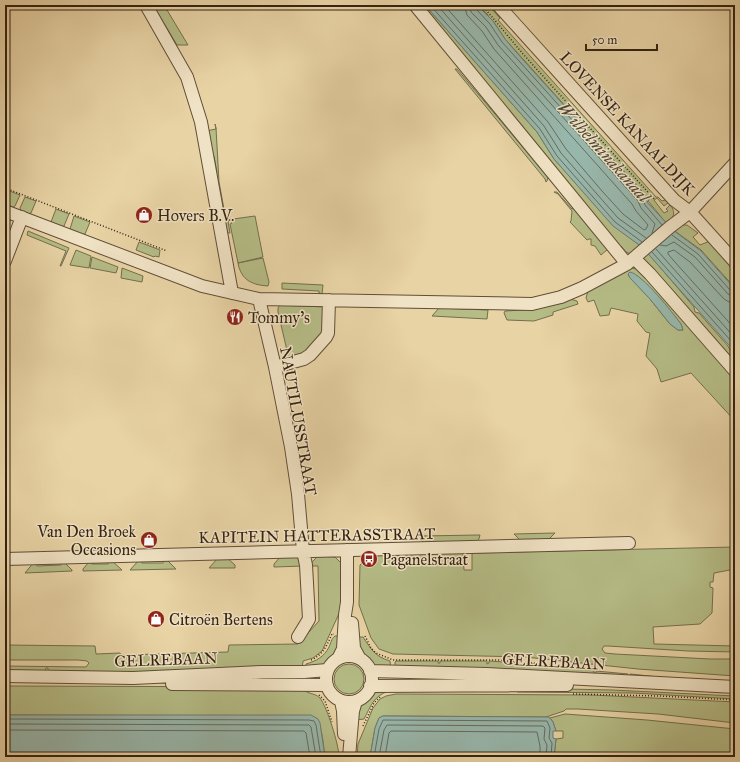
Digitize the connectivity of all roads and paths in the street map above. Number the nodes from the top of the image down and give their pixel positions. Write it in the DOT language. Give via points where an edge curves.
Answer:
graph roads {
  1 [pos="146,5"];
  2 [pos="414,5"];
  3 [pos="482,5"];
  4 [pos="498,5"];
  5 [pos="735,163"];
  6 [pos="5,188"];
  7 [pos="655,200"];
  8 [pos="5,211"];
  9 [pos="690,212"];
  10 [pos="22,217"];
  11 [pos="167,251"];
  12 [pos="5,261"];
  13 [pos="631,261"];
  14 [pos="735,262"];
  15 [pos="232,293"];
  16 [pos="259,299"];
  17 [pos="329,300"];
  18 [pos="275,367"];
  19 [pos="735,371"];
  20 [pos="629,543"];
  21 [pos="347,550"];
  22 [pos="303,551"];
  23 [pos="5,559"];
  24 [pos="347,602"];
  25 [pos="298,637"];
  26 [pos="338,659"];
  27 [pos="360,659"];
  28 [pos="327,670"];
  29 [pos="370,671"];
  30 [pos="5,676"];
  31 [pos="5,683"];
  32 [pos="326,685"];
  33 [pos="370,686"];
  34 [pos="735,687"];
  35 [pos="735,693"];
  36 [pos="341,701"];
  37 [pos="356,701"];
  38 [pos="348,757"];
  1 -- 15 [label="street" via="187,77 201,122"];
  2 -- 13 [label="street"];
  3 -- 7 [label="path"];
  4 -- 9 [label="street, LOVENSE KANAALDIJK" via="674,200"];
  5 -- 9 [label="street"];
  6 -- 11 [label="path"];
  8 -- 10 [label="street"];
  9 -- 13 [label="street"];
  9 -- 14 [label="street, LOVENSE KANAALDIJK"];
  10 -- 12 [label="street"];
  10 -- 15 [label="street" via="202,286"];
  13 -- 17 [label="street" via="582,288 561,297 532,304"];
  13 -- 19 [label="street" via="650,274"];
  15 -- 16 [label="street"];
  16 -- 17 [label="street"];
  16 -- 18 [label="street, NAUTILUSSTRAAT"];
  17 -- 18 [label="street" via="326,336 304,360"];
  18 -- 22 [label="street, NAUTILUSSTRAAT" via="298,494"];
  20 -- 21 [label="street, KAPITEIN HATTERASSTRAAT"];
  21 -- 22 [label="street, KAPITEIN HATTERASSTRAAT"];
  21 -- 24 [label="street"];
  22 -- 23 [label="street, KAPITEIN HATTERASSTRAAT"];
  22 -- 25 [label="street, NAUTILUSSTRAAT" via="309,619"];
  24 -- 26 [label="street" via="343,649"];
  24 -- 27 [label="street" via="351,614 354,648"];
  26 -- 27 [label="street" via="349,656"];
  26 -- 28 [label="street"];
  27 -- 29 [label="street"];
  28 -- 30 [label="street, GELREBAAN" via="133,678"];
  28 -- 32 [label="street"];
  29 -- 33 [label="street"];
  29 -- 34 [label="street, GELREBAAN" via="494,674"];
  31 -- 32 [label="street, GELREBAAN"];
  32 -- 36 [label="street" via="334,698"];
  33 -- 35 [label="street, GELREBAAN" via="610,686"];
  33 -- 37 [label="street" via="367,693"];
  36 -- 37 [label="street"];
  36 -- 38 [label="street"];
  37 -- 38 [label="street"];
}
